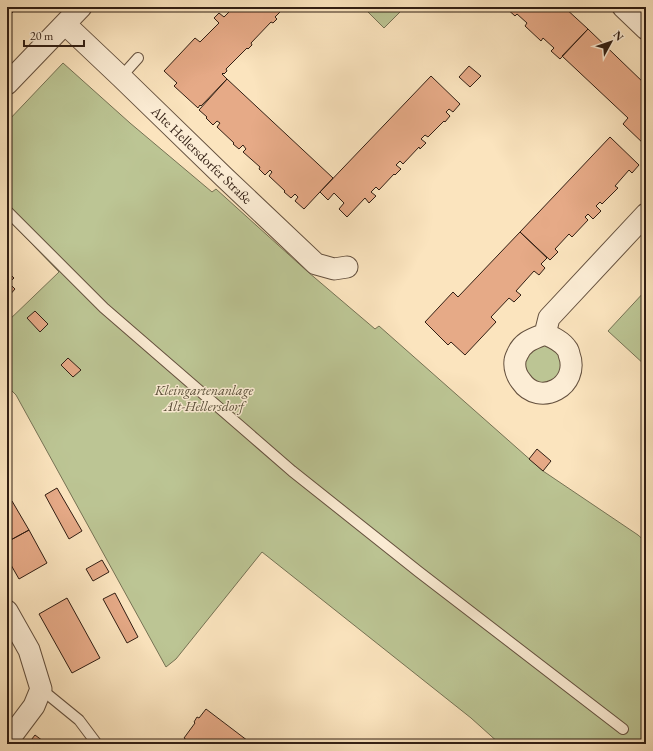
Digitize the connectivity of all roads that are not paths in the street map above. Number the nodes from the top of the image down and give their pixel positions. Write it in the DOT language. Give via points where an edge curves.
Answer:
graph roads {
  1 [pos="81,7"];
  2 [pos="623,7"];
  3 [pos="65,24"];
  4 [pos="646,29"];
  5 [pos="138,58"];
  6 [pos="121,77"];
  7 [pos="7,84"];
  8 [pos="7,211"];
  9 [pos="646,214"];
  10 [pos="347,266"];
  11 [pos="545,334"];
  12 [pos="7,611"];
  13 [pos="41,689"];
  14 [pos="623,729"];
  15 [pos="7,742"];
  16 [pos="97,744"];
  1 -- 3 [label="street"];
  2 -- 4 [label="street"];
  3 -- 6 [label="street, Alte Hellersdorfer Straße"];
  3 -- 7 [label="street"];
  5 -- 6 [label="lane"];
  6 -- 10 [label="street, Alte Hellersdorfer Straße" via="316,264 334,269"];
  8 -- 14 [label="lane" via="104,308 270,452 419,572"];
  9 -- 11 [label="street" via="549,318"];
  12 -- 13 [label="street" via="29,650"];
  13 -- 15 [label="street" via="34,706"];
  13 -- 16 [label="lane" via="79,720"];
}
